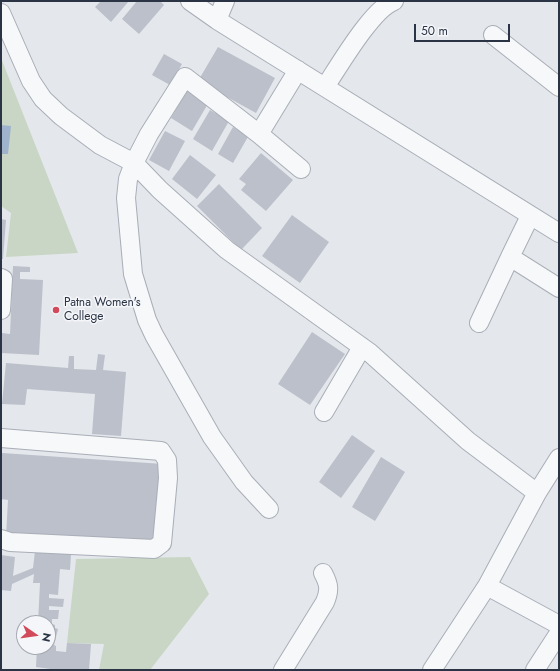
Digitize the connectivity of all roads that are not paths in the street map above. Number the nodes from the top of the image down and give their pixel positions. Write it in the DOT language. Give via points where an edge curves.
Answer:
graph roads {
  1 [pos="190,1"];
  2 [pos="225,1"];
  3 [pos="394,1"];
  4 [pos="1,14"];
  5 [pos="217,20"];
  6 [pos="493,35"];
  7 [pos="298,70"];
  8 [pos="325,87"];
  9 [pos="559,87"];
  10 [pos="259,134"];
  11 [pos="134,163"];
  12 [pos="302,169"];
  13 [pos="530,216"];
  14 [pos="559,233"];
  15 [pos="510,258"];
  16 [pos="1,278"];
  17 [pos="559,288"];
  18 [pos="1,310"];
  19 [pos="479,323"];
  20 [pos="362,347"];
  21 [pos="324,412"];
  22 [pos="1,438"];
  23 [pos="559,458"];
  24 [pos="537,493"];
  25 [pos="269,509"];
  26 [pos="1,539"];
  27 [pos="323,574"];
  28 [pos="487,586"];
  29 [pos="559,625"];
  30 [pos="559,633"];
  31 [pos="283,670"];
  32 [pos="432,670"];
  33 [pos="535,670"];
  1 -- 5 [label="street"];
  2 -- 5 [label="street"];
  3 -- 8 [label="street" via="388,3 374,17"];
  4 -- 11 [label="street" via="31,81 44,99 85,135"];
  5 -- 7 [label="street"];
  6 -- 9 [label="street"];
  7 -- 8 [label="street"];
  7 -- 10 [label="street"];
  8 -- 13 [label="street"];
  10 -- 11 [label="street" via="185,77"];
  10 -- 12 [label="street"];
  11 -- 20 [label="street" via="227,250"];
  11 -- 25 [label="street" via="128,179 126,198 129,243 133,274 148,320 212,437 244,482"];
  13 -- 14 [label="street"];
  13 -- 15 [label="street"];
  15 -- 17 [label="street"];
  15 -- 19 [label="street"];
  16 -- 18 [label="street"];
  20 -- 21 [label="street"];
  20 -- 24 [label="street" via="468,441"];
  22 -- 26 [label="street" via="161,451 167,460 168,478 162,544 154,549 10,542"];
  23 -- 24 [label="street"];
  24 -- 28 [label="street"];
  27 -- 31 [label="street" via="329,584 329,593"];
  28 -- 29 [label="street"];
  28 -- 32 [label="street"];
  30 -- 33 [label="street"];
}
